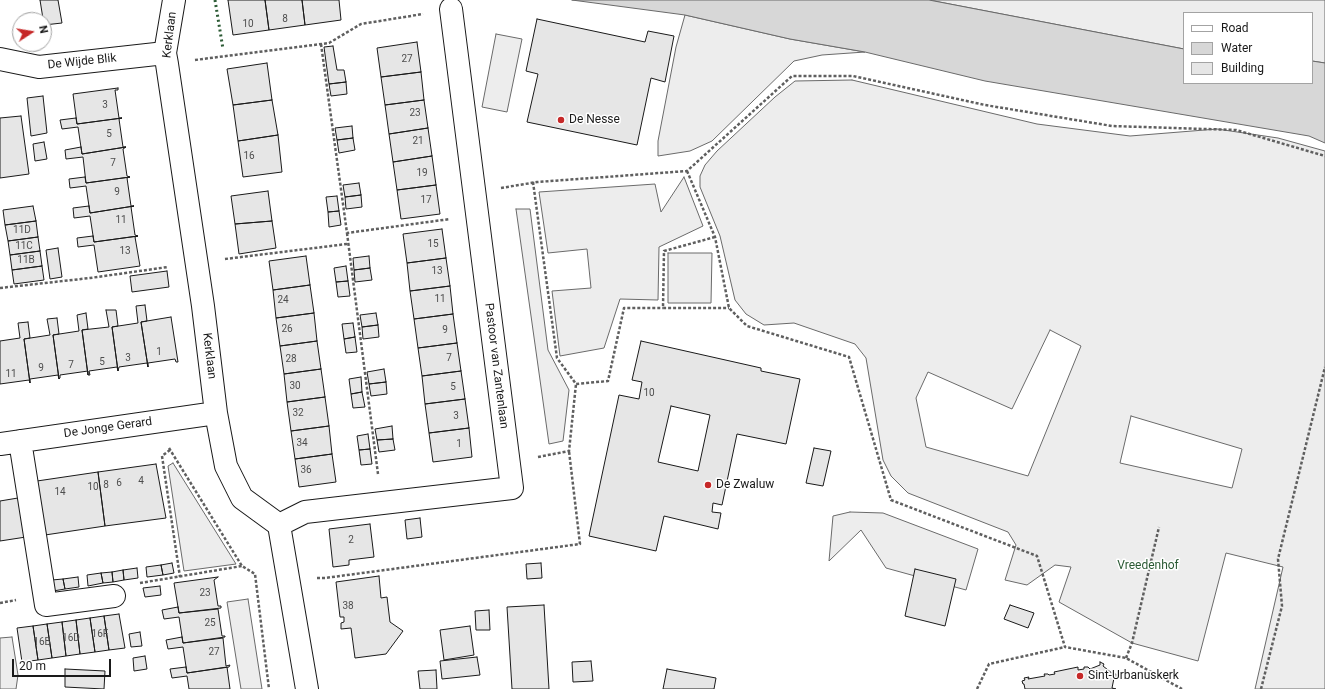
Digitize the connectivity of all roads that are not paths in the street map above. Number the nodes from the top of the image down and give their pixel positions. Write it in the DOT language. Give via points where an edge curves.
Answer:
graph roads {
  1 [pos="174,0"];
  2 [pos="451,9"];
  3 [pos="0,59"];
  4 [pos="166,59"];
  5 [pos="216,413"];
  6 [pos="10,442"];
  7 [pos="279,525"];
  8 [pos="110,596"];
  9 [pos="307,689"];
  1 -- 4 [label="street, Kerklaan"];
  2 -- 7 [label="street, Pastoor van Zantenlaan" via="512,488 305,512"];
  3 -- 4 [label="street, De Wijde Blik" via="39,67"];
  4 -- 5 [label="street, Kerklaan" via="203,306"];
  5 -- 6 [label="street, De Jonge Gerard"];
  5 -- 7 [label="street, Kerklaan" via="226,466 242,498"];
  6 -- 8 [label="street" via="46,605"];
  7 -- 9 [label="street"];
}
